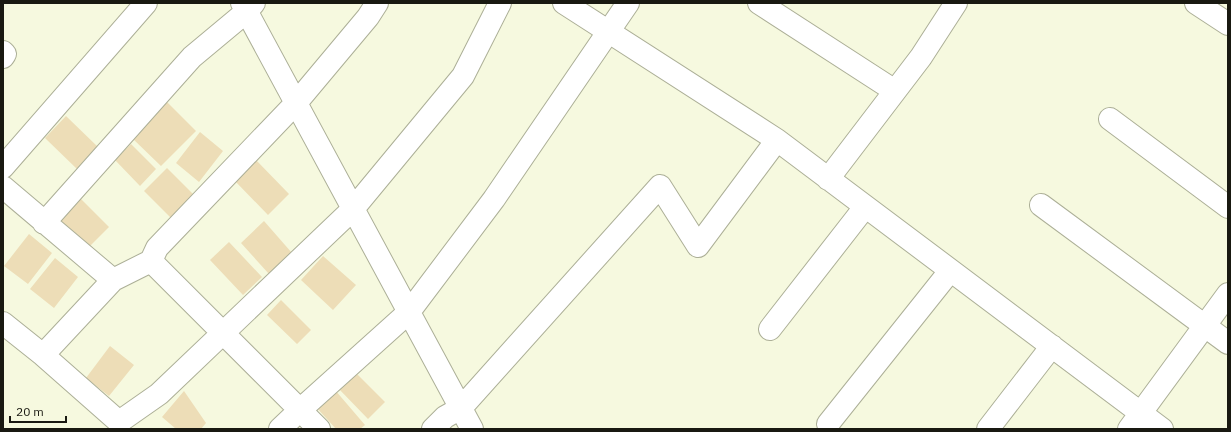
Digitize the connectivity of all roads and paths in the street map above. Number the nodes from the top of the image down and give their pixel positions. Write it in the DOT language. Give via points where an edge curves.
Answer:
graph roads {
  1 [pos="146,3"];
  2 [pos="377,3"];
  3 [pos="500,3"];
  4 [pos="564,3"];
  5 [pos="628,3"];
  6 [pos="759,3"];
  7 [pos="1196,3"];
  8 [pos="955,4"];
  9 [pos="247,6"];
  10 [pos="1228,24"];
  11 [pos="608,32"];
  12 [pos="3,52"];
  13 [pos="3,57"];
  14 [pos="895,90"];
  15 [pos="296,104"];
  16 [pos="1110,119"];
  17 [pos="777,140"];
  18 [pos="3,167"];
  19 [pos="828,179"];
  20 [pos="3,188"];
  21 [pos="1042,205"];
  22 [pos="865,207"];
  23 [pos="1228,207"];
  24 [pos="353,209"];
  25 [pos="44,223"];
  26 [pos="151,261"];
  27 [pos="950,271"];
  28 [pos="113,280"];
  29 [pos="1228,294"];
  30 [pos="409,312"];
  31 [pos="3,323"];
  32 [pos="1205,326"];
  33 [pos="770,329"];
  34 [pos="223,333"];
  35 [pos="1228,343"];
  36 [pos="1052,346"];
  37 [pos="44,355"];
  38 [pos="460,408"];
  39 [pos="300,410"];
  40 [pos="1135,421"];
  41 [pos="115,424"];
  42 [pos="828,424"];
  43 [pos="280,429"];
  44 [pos="319,429"];
  45 [pos="433,429"];
  46 [pos="472,429"];
  47 [pos="988,429"];
  48 [pos="1162,429"];
  1 -- 18 [label="street"];
  2 -- 15 [label="street"];
  3 -- 24 [label="street" via="463,76"];
  4 -- 11 [label="street"];
  5 -- 11 [label="street"];
  6 -- 14 [label="street"];
  7 -- 10 [label="street"];
  8 -- 14 [label="street" via="921,57"];
  9 -- 15 [label="street"];
  9 -- 25 [label="street" via="192,57"];
  11 -- 17 [label="street"];
  11 -- 30 [label="street" via="494,199"];
  12 -- 13 [label="street"];
  14 -- 19 [label="street"];
  15 -- 24 [label="street"];
  15 -- 26 [label="street" via="157,248"];
  16 -- 23 [label="street"];
  17 -- 19 [label="street"];
  17 -- 38 [label="street" via="698,246 660,186"];
  19 -- 22 [label="street"];
  20 -- 25 [label="street"];
  21 -- 32 [label="street"];
  22 -- 27 [label="street"];
  22 -- 33 [label="street"];
  24 -- 30 [label="street"];
  24 -- 34 [label="street"];
  25 -- 28 [label="street"];
  26 -- 28 [label="street"];
  26 -- 34 [label="street"];
  27 -- 36 [label="street"];
  27 -- 42 [label="street"];
  28 -- 37 [label="street"];
  29 -- 32 [label="street"];
  30 -- 38 [label="street"];
  30 -- 39 [label="street"];
  31 -- 37 [label="street"];
  32 -- 35 [label="street"];
  32 -- 40 [label="street"];
  34 -- 39 [label="street"];
  34 -- 41 [label="street" via="159,394"];
  36 -- 40 [label="street"];
  36 -- 47 [label="street"];
  37 -- 41 [label="street"];
  38 -- 45 [label="street"];
  38 -- 46 [label="street"];
  39 -- 43 [label="street"];
  39 -- 44 [label="street"];
  40 -- 48 [label="street"];
}
